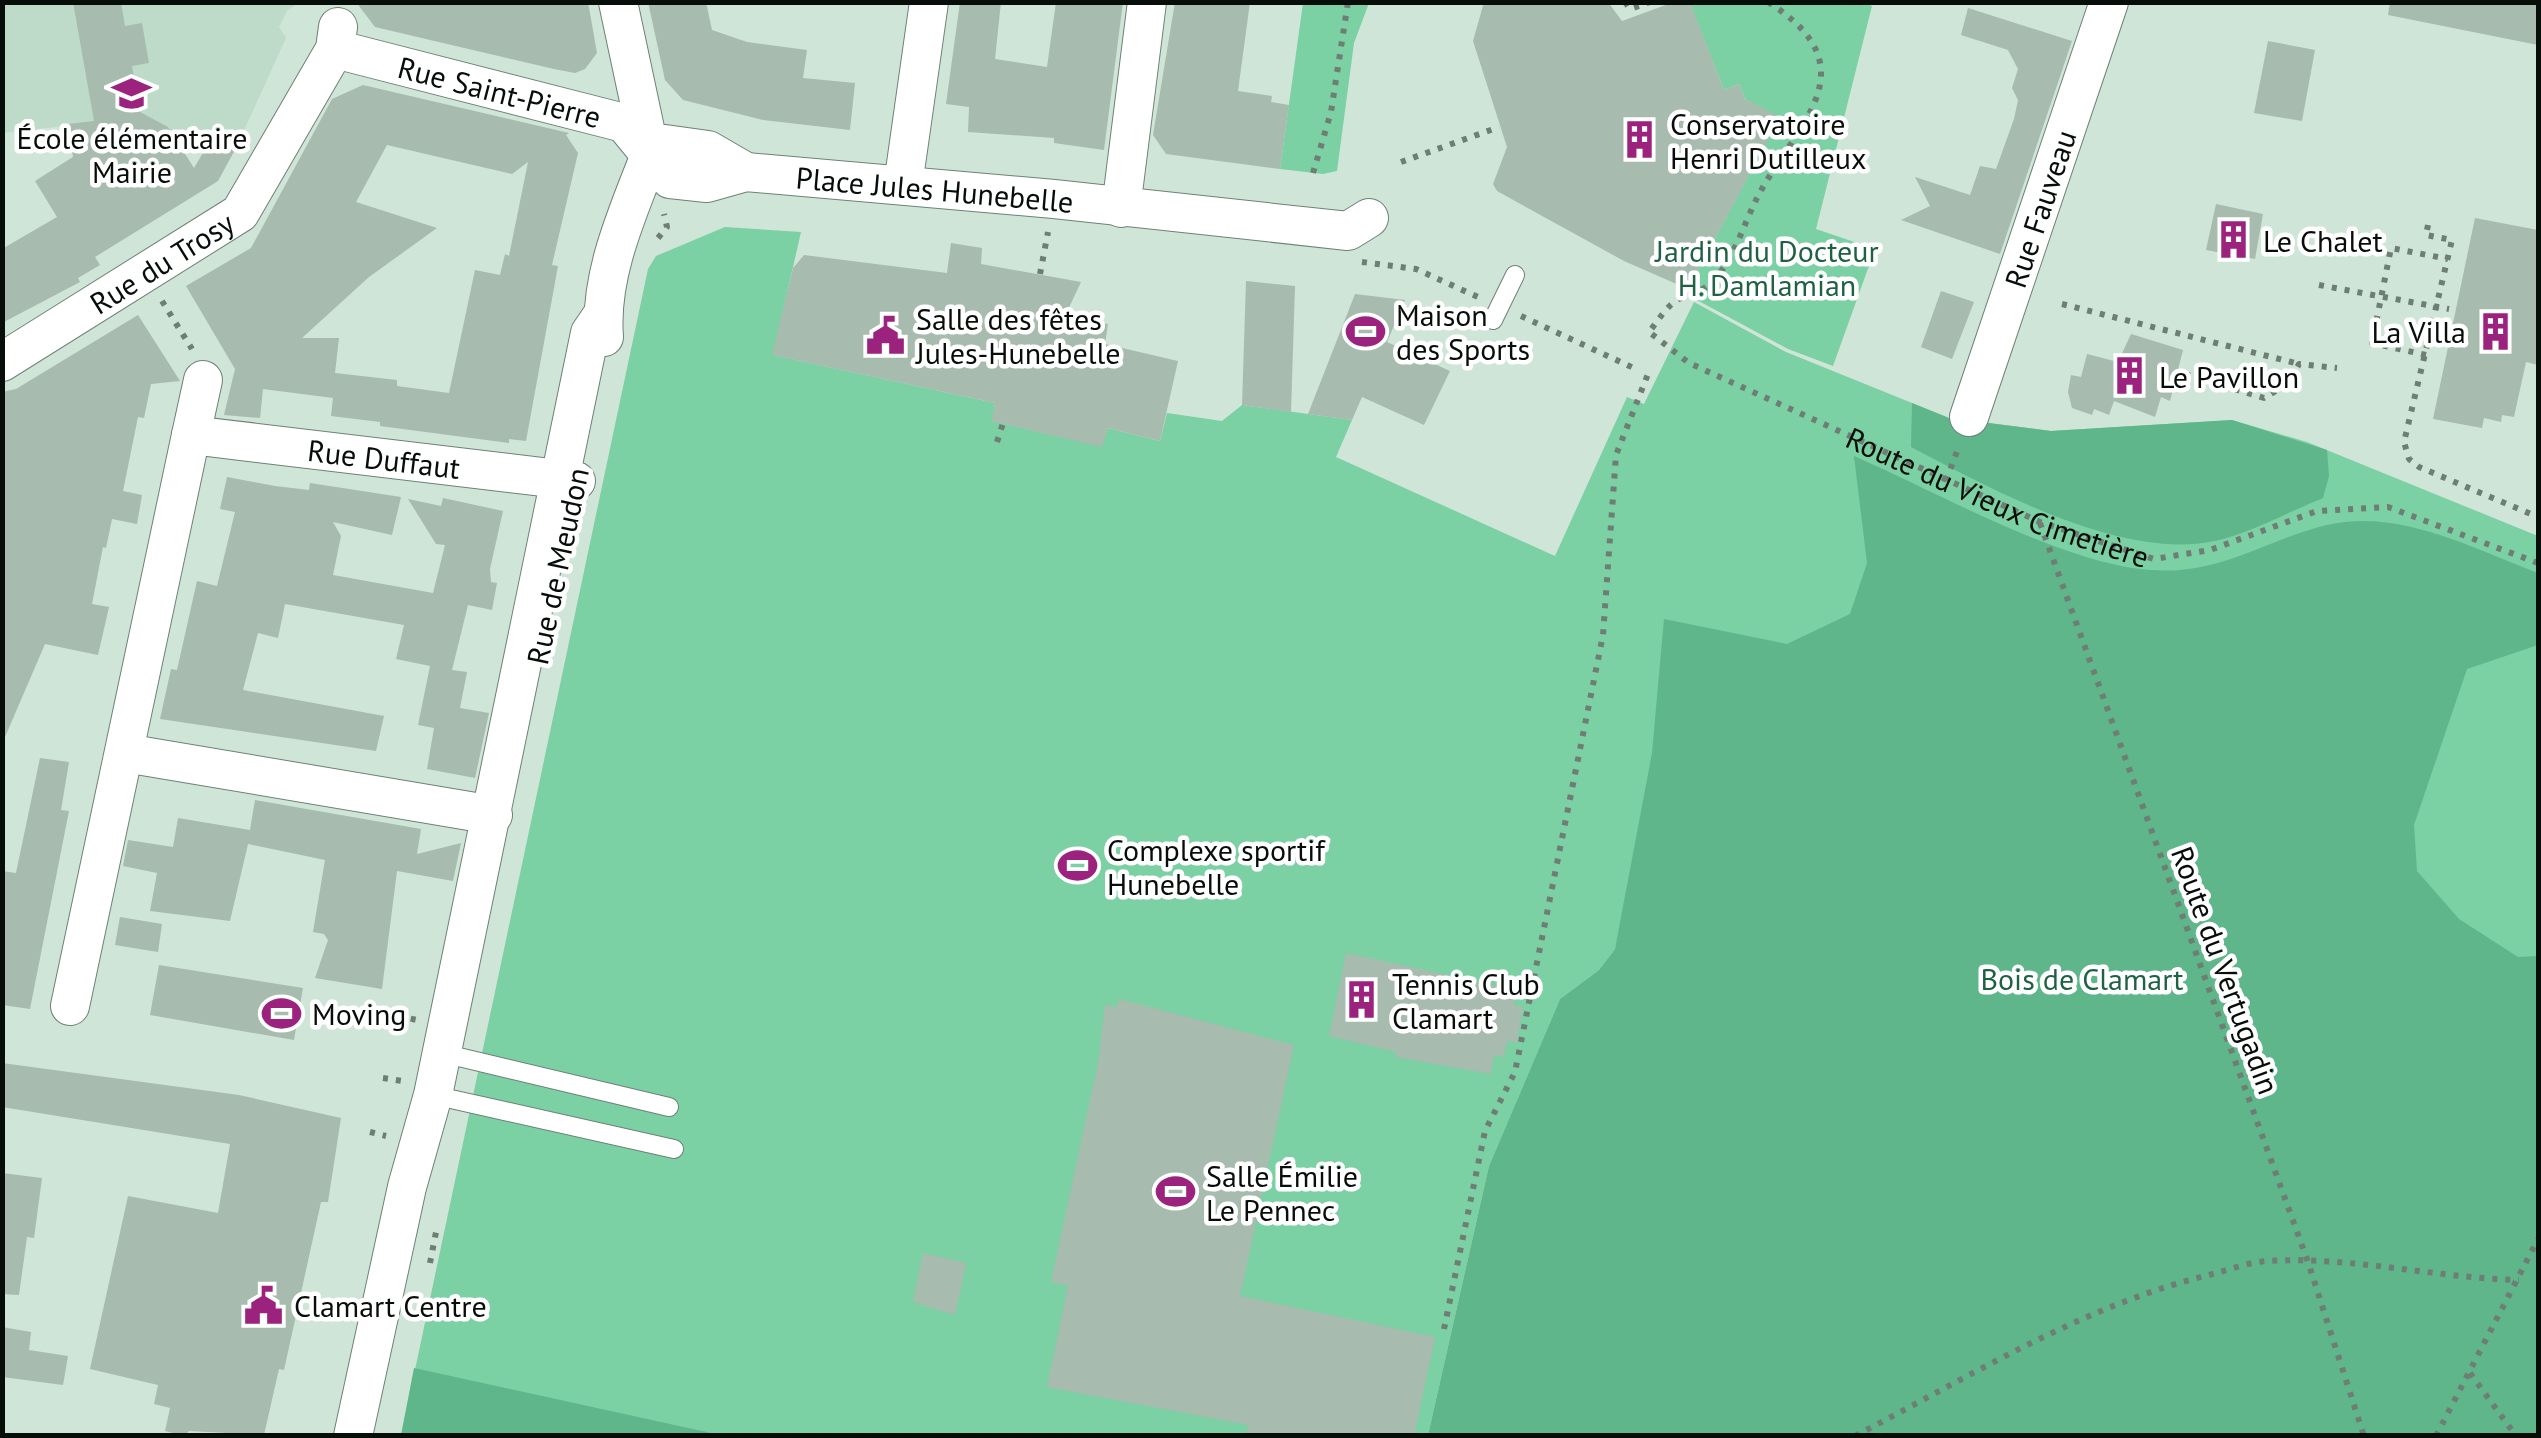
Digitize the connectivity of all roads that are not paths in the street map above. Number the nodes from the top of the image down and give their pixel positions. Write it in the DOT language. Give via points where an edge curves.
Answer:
graph roads {
  1 [pos="618,2"];
  2 [pos="929,2"];
  3 [pos="1147,2"];
  4 [pos="2109,2"];
  5 [pos="337,38"];
  6 [pos="650,155"];
  7 [pos="903,185"];
  8 [pos="1121,208"];
  9 [pos="1369,218"];
  10 [pos="1515,275"];
  11 [pos="1496,313"];
  12 [pos="2,362"];
  13 [pos="199,368"];
  14 [pos="1969,416"];
  15 [pos="190,435"];
  16 [pos="568,480"];
  17 [pos="125,753"];
  18 [pos="493,815"];
  19 [pos="70,1006"];
  20 [pos="442,1053"];
  21 [pos="419,1088"];
  22 [pos="668,1106"];
  23 [pos="406,1146"];
  24 [pos="674,1149"];
  25 [pos="353,1436"];
  26 [pos="366,1436"];
  1 -- 6 [label="street"];
  2 -- 7 [label="street"];
  3 -- 8 [label="street"];
  4 -- 14 [label="street, Rue Fauveau"];
  5 -- 6 [label="street, Rue Saint-Pierre" via="624,123"];
  5 -- 12 [label="street, Rue du Trosy" via="240,212"];
  6 -- 7 [label="street, Place Jules Hunebelle" via="665,144 708,150 746,172"];
  6 -- 16 [label="street, Rue de Meudon" via="619,234 603,314 605,340"];
  7 -- 8 [label="street, Place Jules Hunebelle"];
  8 -- 9 [label="street" via="1348,231"];
  10 -- 11 [label="lane"];
  13 -- 15 [label="street"];
  15 -- 16 [label="street, Rue Duffaut"];
  15 -- 17 [label="street"];
  16 -- 18 [label="street, Rue de Meudon" via="509,786"];
  17 -- 18 [label="street"];
  17 -- 19 [label="street"];
  18 -- 20 [label="street, Rue de Meudon"];
  20 -- 21 [label="street, Rue de Meudon"];
  20 -- 22 [label="lane"];
  21 -- 23 [label="street, Rue de Meudon"];
  21 -- 24 [label="lane"];
  23 -- 25 [label="street, Rue de Meudon" via="408,1187"];
  23 -- 26 [label="street, Rue de Meudon" via="422,1190"];
}
